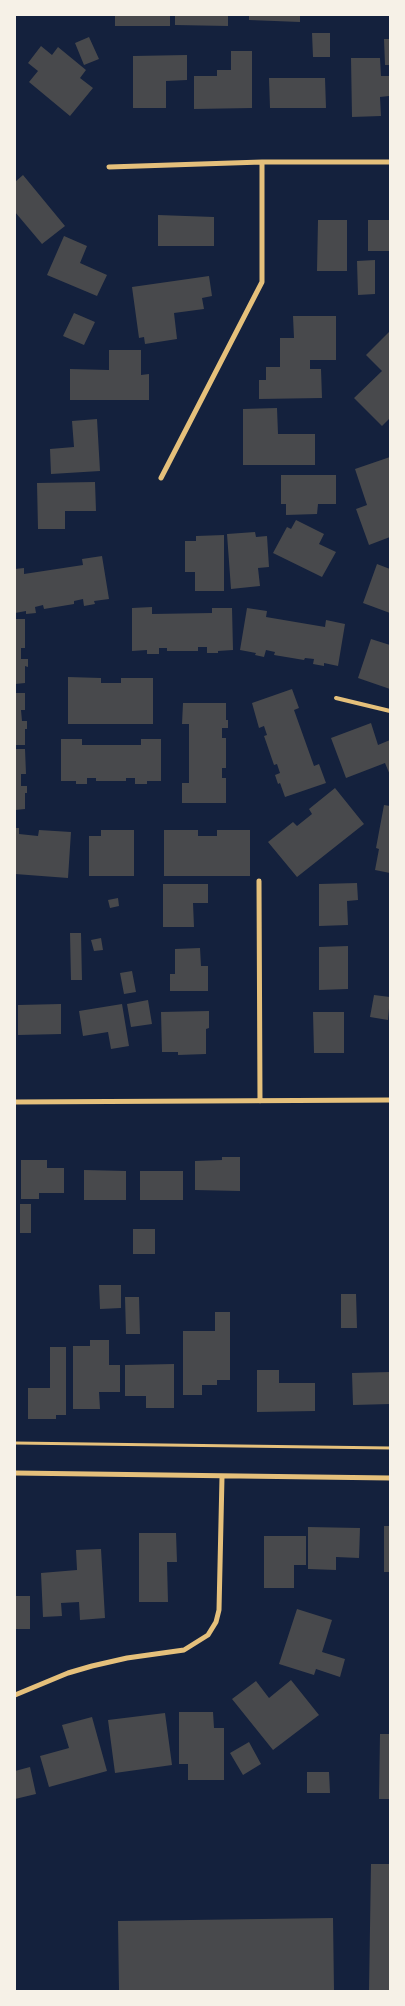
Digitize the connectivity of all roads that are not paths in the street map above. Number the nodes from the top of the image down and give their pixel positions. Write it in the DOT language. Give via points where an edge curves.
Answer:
graph roads {
  1 [pos="262,162"];
  2 [pos="390,162"];
  3 [pos="109,167"];
  4 [pos="161,478"];
  5 [pos="336,698"];
  6 [pos="390,711"];
  7 [pos="259,881"];
  8 [pos="390,1100"];
  9 [pos="260,1101"];
  10 [pos="15,1102"];
  11 [pos="15,1473"];
  12 [pos="222,1477"];
  13 [pos="390,1478"];
  14 [pos="15,1695"];
  1 -- 2 [label="street"];
  1 -- 3 [label="street"];
  1 -- 4 [label="street" via="262,282"];
  5 -- 6 [label="lane"];
  7 -- 9 [label="street"];
  8 -- 9 [label="street"];
  9 -- 10 [label="street"];
  11 -- 12 [label="street"];
  12 -- 13 [label="street"];
  12 -- 14 [label="street" via="219,1610 208,1635 184,1650 92,1666"];
}
